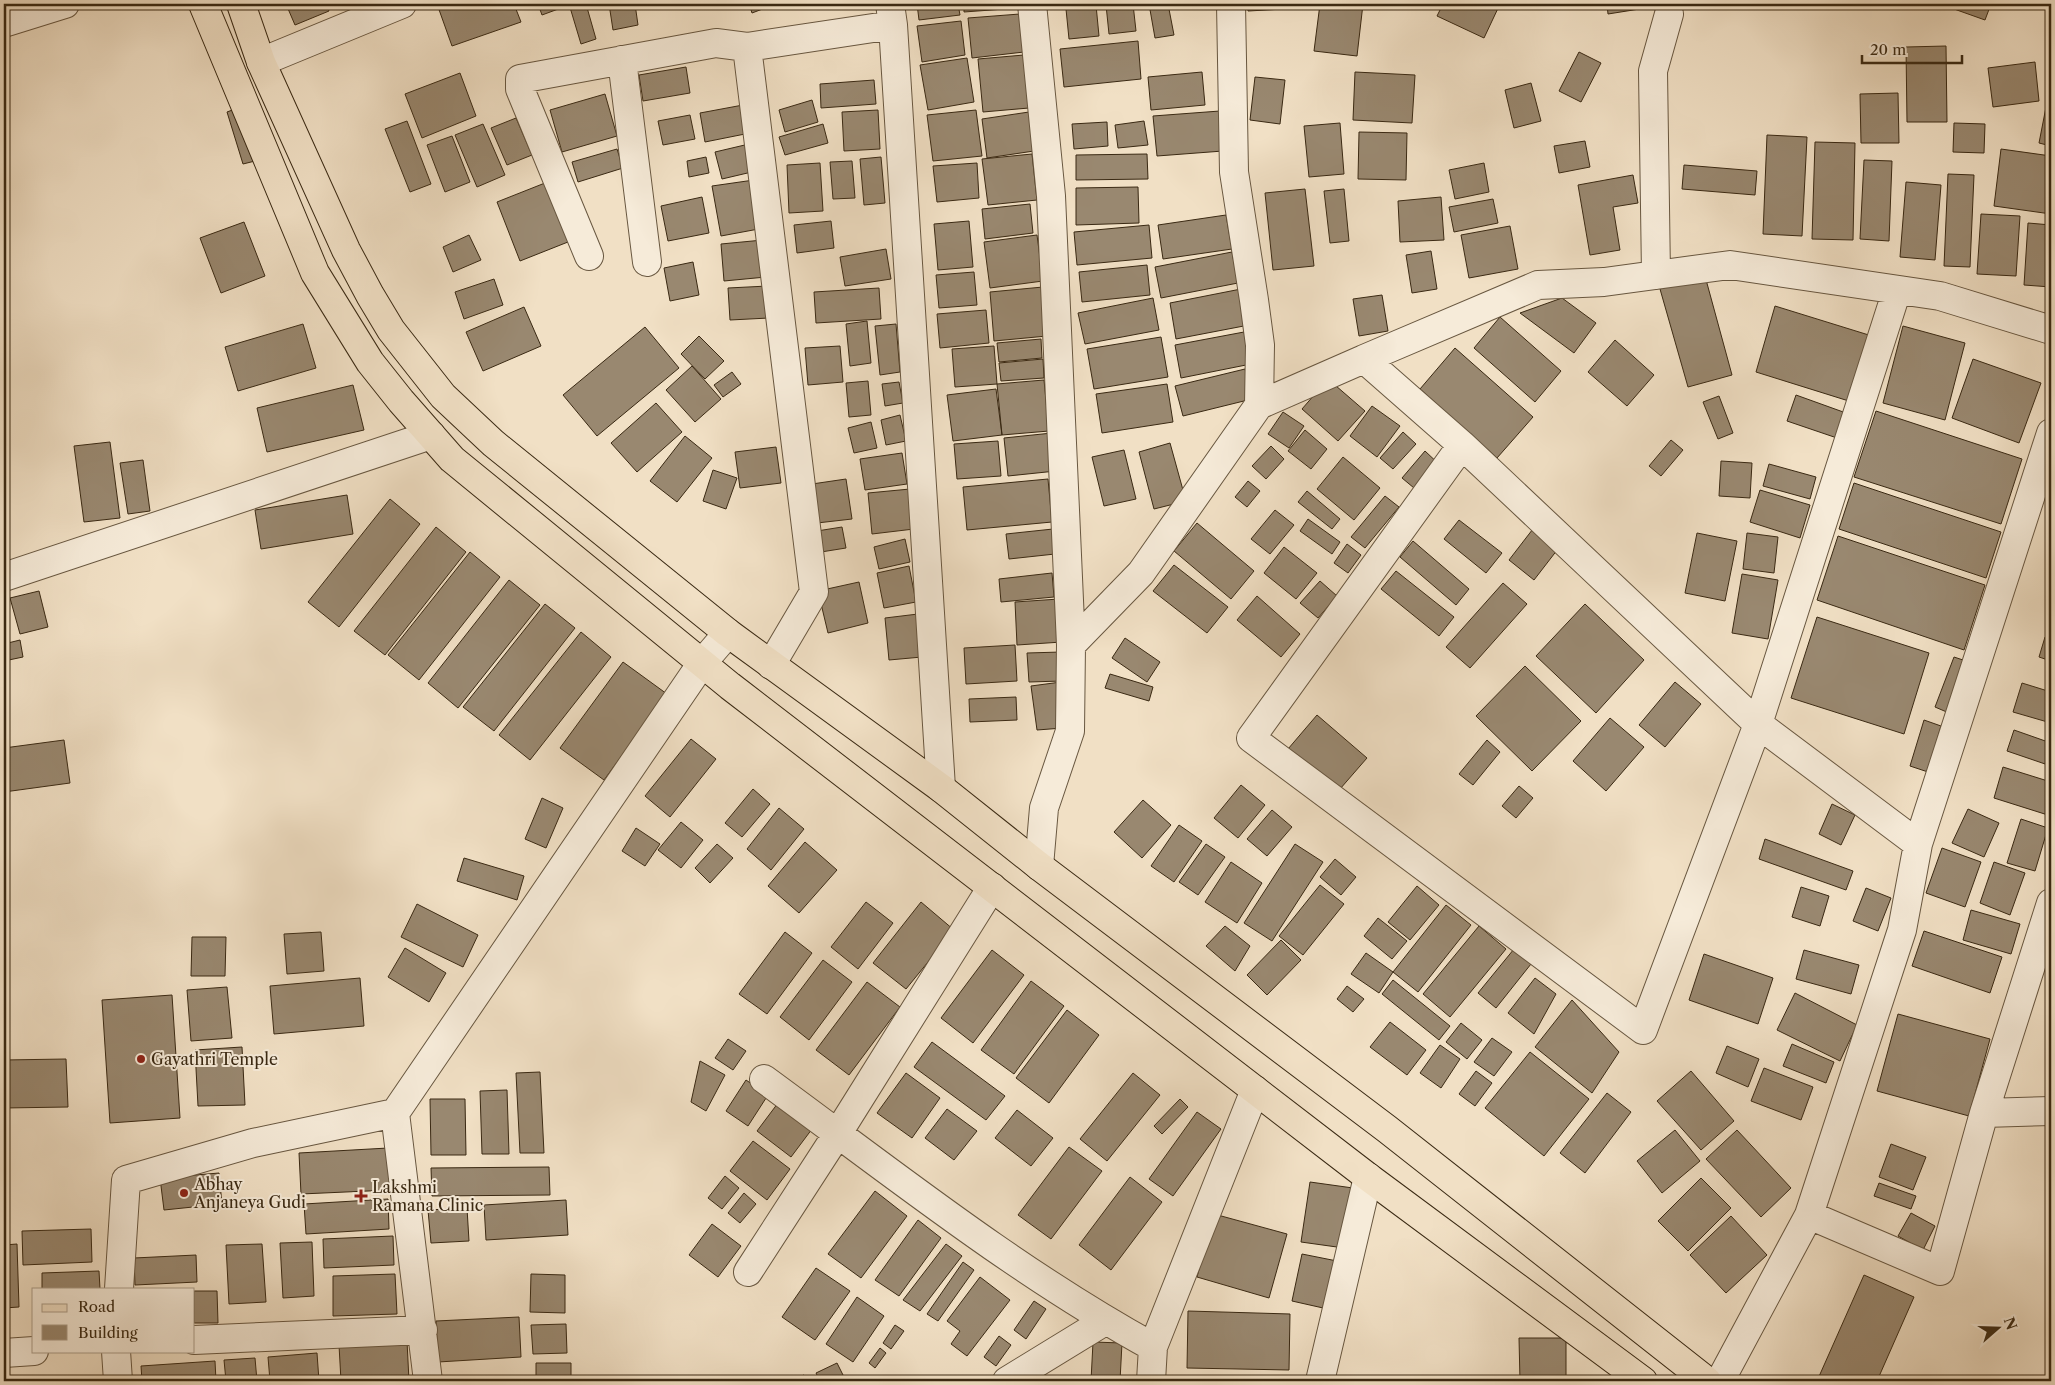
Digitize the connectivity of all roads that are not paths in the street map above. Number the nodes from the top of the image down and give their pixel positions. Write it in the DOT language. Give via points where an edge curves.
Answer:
graph roads {
  1 [pos="203,4"];
  2 [pos="241,4"];
  3 [pos="402,4"];
  4 [pos="1032,4"];
  5 [pos="1231,4"];
  6 [pos="60,5"];
  7 [pos="891,14"];
  8 [pos="1669,14"];
  9 [pos="4,23"];
  10 [pos="747,47"];
  11 [pos="622,60"];
  12 [pos="261,62"];
  13 [pos="589,256"];
  14 [pos="647,262"];
  15 [pos="1656,275"];
  16 [pos="1897,290"];
  17 [pos="2051,330"];
  18 [pos="1364,359"];
  19 [pos="1259,405"];
  20 [pos="2051,433"];
  21 [pos="431,435"];
  22 [pos="1462,445"];
  23 [pos="4,577"];
  24 [pos="728,633"];
  25 [pos="1071,645"];
  26 [pos="702,663"];
  27 [pos="771,664"];
  28 [pos="1758,724"];
  29 [pos="941,788"];
  30 [pos="1918,844"];
  31 [pos="1039,866"];
  32 [pos="992,887"];
  33 [pos="2051,903"];
  34 [pos="764,1079"];
  35 [pos="1255,1090"];
  36 [pos="2051,1111"];
  37 [pos="395,1113"];
  38 [pos="1984,1113"];
  39 [pos="838,1133"];
  40 [pos="1368,1177"];
  41 [pos="1809,1215"];
  42 [pos="748,1272"];
  43 [pos="119,1288"];
  44 [pos="1105,1321"];
  45 [pos="423,1330"];
  46 [pos="195,1340"];
  47 [pos="1153,1347"];
  48 [pos="32,1351"];
  49 [pos="116,1352"];
  50 [pos="4,1353"];
  51 [pos="118,1381"];
  52 [pos="428,1381"];
  53 [pos="1007,1381"];
  54 [pos="1150,1381"];
  55 [pos="1320,1381"];
  56 [pos="1643,1381"];
  57 [pos="1707,1381"];
  58 [pos="1720,1381"];
  1 -- 21 [label="main road" via="315,274 370,362"];
  2 -- 12 [label="main road"];
  3 -- 12 [label="street"];
  4 -- 25 [label="street" via="1051,196"];
  5 -- 19 [label="street" via="1234,172 1260,345"];
  6 -- 9 [label="street"];
  7 -- 10 [label="street"];
  7 -- 29 [label="street"];
  8 -- 15 [label="street" via="1653,71"];
  10 -- 11 [label="street" via="716,43"];
  10 -- 27 [label="street" via="814,592"];
  11 -- 13 [label="street" via="520,79 520,88"];
  11 -- 14 [label="street"];
  12 -- 24 [label="main road" via="366,288 390,330 443,396 492,443"];
  15 -- 16 [label="street" via="1730,265"];
  15 -- 18 [label="street" via="1604,282 1538,285"];
  16 -- 17 [label="street" via="1940,296"];
  16 -- 28 [label="street"];
  18 -- 19 [label="street"];
  18 -- 22 [label="street"];
  19 -- 25 [label="street" via="1140,573"];
  20 -- 30 [label="street"];
  21 -- 23 [label="street"];
  21 -- 26 [label="main road" via="452,459"];
  22 -- 28 [label="street"];
  22 -- 28 [label="street" via="1251,738 1644,1030"];
  24 -- 26 [label="street"];
  24 -- 27 [label="main road"];
  25 -- 31 [label="street" via="1070,731 1044,808"];
  26 -- 32 [label="main road"];
  26 -- 37 [label="street"];
  27 -- 29 [label="main road"];
  28 -- 30 [label="street"];
  29 -- 31 [label="main road"];
  30 -- 41 [label="street" via="1902,930"];
  31 -- 57 [label="main road" via="1387,1129"];
  32 -- 35 [label="main road"];
  32 -- 39 [label="street"];
  33 -- 38 [label="street"];
  34 -- 39 [label="street"];
  35 -- 40 [label="main road"];
  35 -- 47 [label="street"];
  36 -- 38 [label="street"];
  37 -- 43 [label="street" via="253,1143 126,1180"];
  37 -- 45 [label="street"];
  38 -- 41 [label="street" via="1940,1271"];
  39 -- 42 [label="street"];
  39 -- 44 [label="street" via="1019,1266"];
  40 -- 55 [label="street"];
  40 -- 56 [label="main road"];
  41 -- 58 [label="street"];
  44 -- 47 [label="street"];
  44 -- 53 [label="street"];
  45 -- 46 [label="street"];
  45 -- 52 [label="street"];
  47 -- 54 [label="street"];
  48 -- 50 [label="street"];
  49 -- 51 [label="street"];
}
